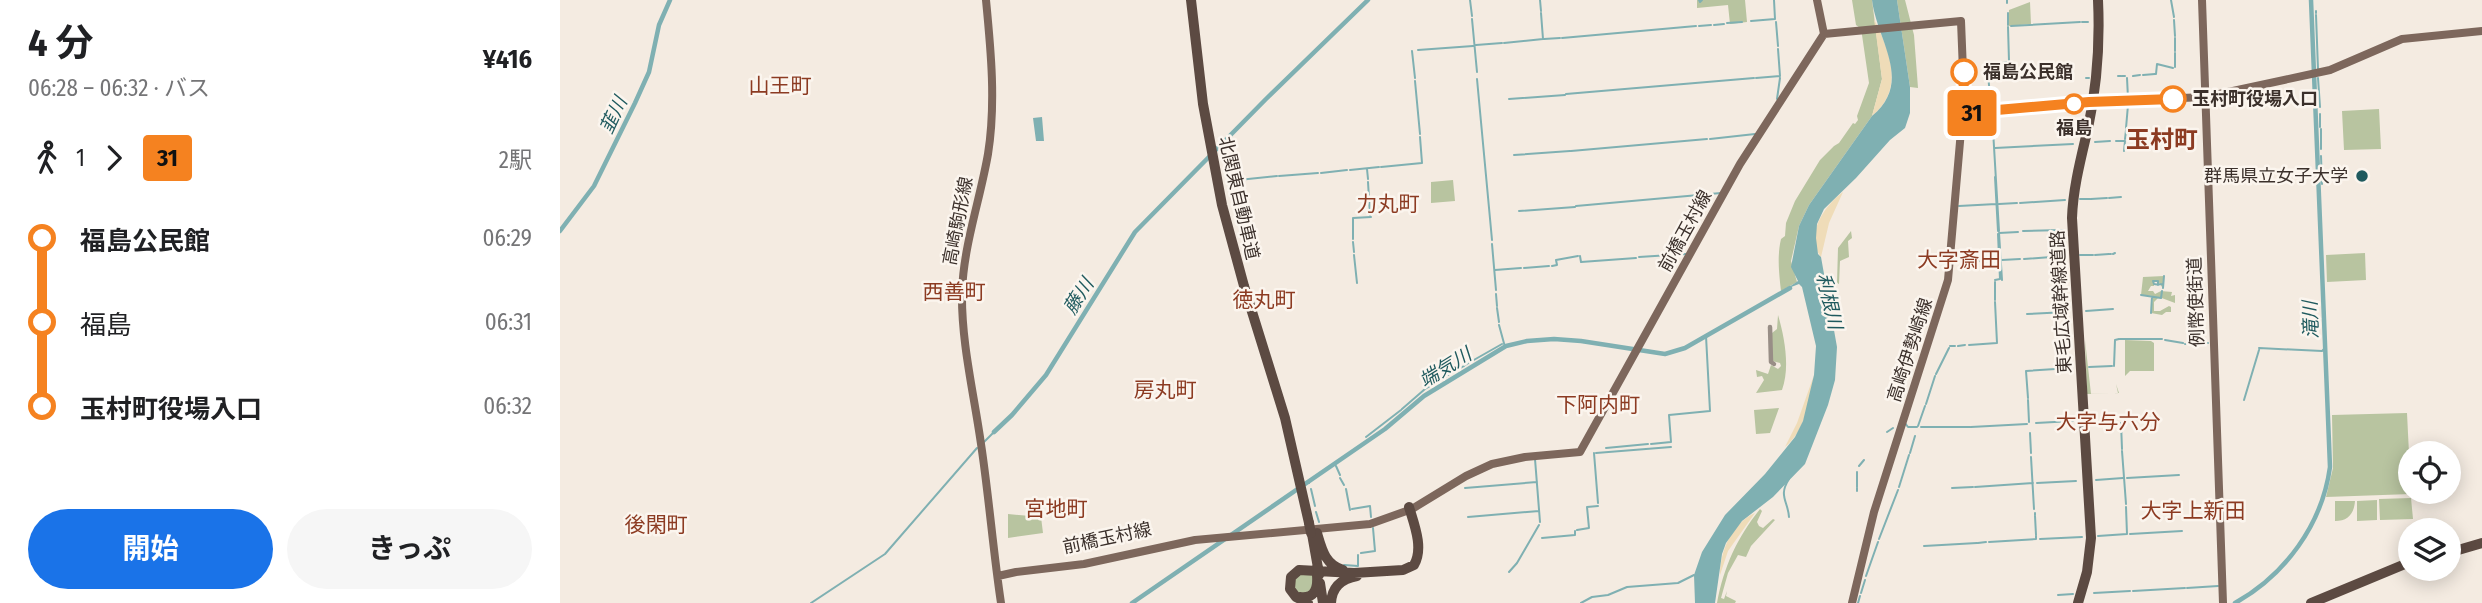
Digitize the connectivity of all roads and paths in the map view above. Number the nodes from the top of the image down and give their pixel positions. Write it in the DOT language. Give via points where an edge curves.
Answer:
graph roads {
  1 [pos="987,0"];
  2 [pos="1193,0"];
  3 [pos="1817,0"];
  4 [pos="2096,0"];
  5 [pos="2202,0"];
  6 [pos="1820,15"];
  7 [pos="2482,31"];
  8 [pos="1835,32"];
  9 [pos="1824,34"];
  10 [pos="2205,97"];
  11 [pos="2091,102"];
  12 [pos="1963,113"];
  13 [pos="1410,509"];
  14 [pos="1313,528"];
  15 [pos="2482,541"];
  16 [pos="2461,547"];
  17 [pos="2398,569"];
  18 [pos="2398,569"];
  19 [pos="1319,572"];
  20 [pos="1364,573"];
  21 [pos="1000,574"];
  22 [pos="1002,603"];
  23 [pos="1308,603"];
  24 [pos="1327,603"];
  25 [pos="1852,603"];
  26 [pos="2077,603"];
  27 [pos="2223,603"];
  28 [pos="2311,603"];
  29 [pos="2321,603"];
  1 -- 21 [label="main road, 高崎駒形線" via="993,131 968,253 964,304"];
  2 -- 14 [label="highway, 北関東自動車道" via="1199,76 1213,152 1236,247 1280,389"];
  3 -- 6 [label="main road"];
  4 -- 11 [label="highway, 東毛広域幹線道路"];
  5 -- 10 [label="main road, 例幣使街道"];
  6 -- 8 [label="main road" via="1825,28"];
  6 -- 9 [label="main road"];
  7 -- 10 [label="main road" via="2399,39 2342,66"];
  8 -- 9 [label="main road, 高崎伊勢崎線"];
  8 -- 12 [label="main road, 高崎伊勢崎線" via="1961,21"];
  9 -- 13 [label="main road, 前橋玉村線" via="1740,164 1581,451 1525,454 1491,462 1461,475"];
  10 -- 11 [label="main road"];
  10 -- 27 [label="main road, 例幣使街道"];
  11 -- 12 [label="main road"];
  11 -- 26 [label="highway, 東毛広域幹線道路" via="2072,218 2091,536"];
  12 -- 25 [label="main road, 高崎伊勢崎線" via="1948,280 1874,512"];
  13 -- 20 [label="highway" via="1418,529 1418,564 1408,571"];
  13 -- 21 [label="main road, 前橋玉村線" via="1370,524 1170,541"];
  14 -- 19 [label="highway"];
  14 -- 20 [label="highway" via="1330,564"];
  15 -- 16 [label="highway"];
  17 -- 28 [label="highway"];
  18 -- 29 [label="highway"];
  19 -- 20 [label="highway" via="1317,588 1310,596 1293,592 1292,579 1304,571"];
  19 -- 24 [label="highway"];
  20 -- 23 [label="highway" via="1297,571 1290,580 1291,591"];
  20 -- 24 [label="highway" via="1342,581"];
  21 -- 22 [label="main road"];
}
